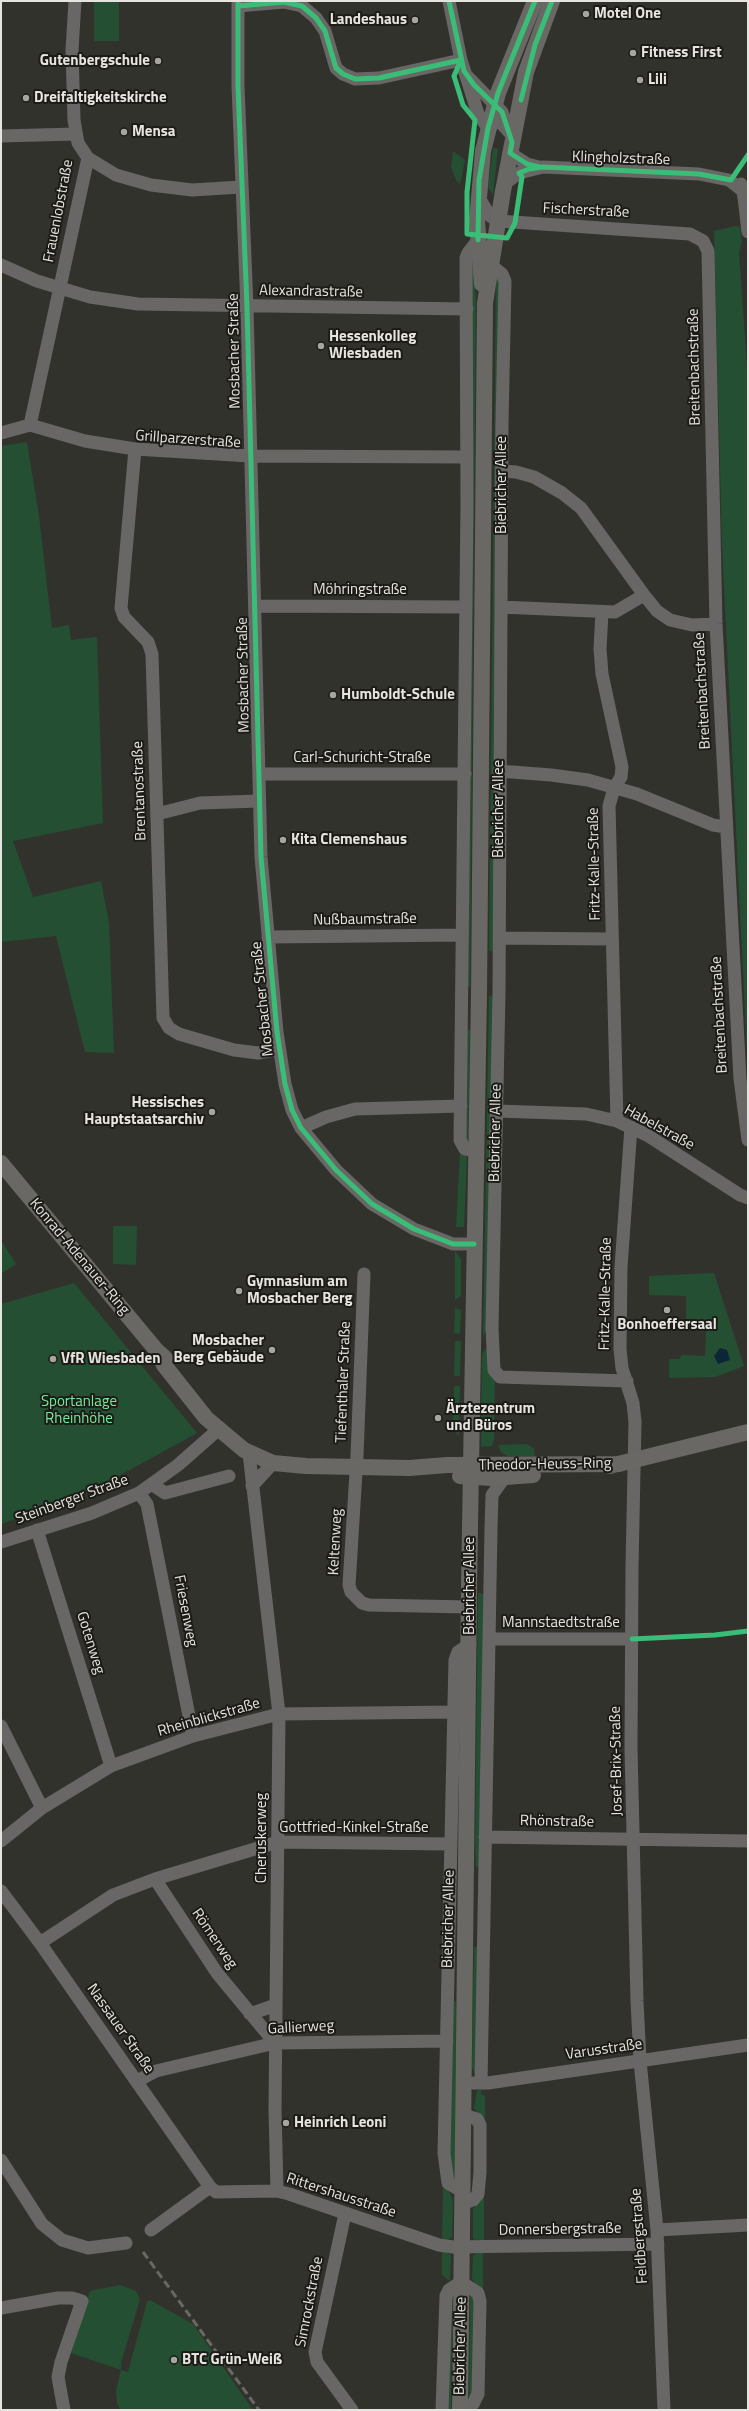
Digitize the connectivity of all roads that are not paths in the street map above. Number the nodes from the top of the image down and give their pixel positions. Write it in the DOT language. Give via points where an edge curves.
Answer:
graph roads {
  1 [pos="75,1"];
  2 [pos="449,1"];
  3 [pos="535,1"];
  4 [pos="552,1"];
  5 [pos="238,3"];
  6 [pos="462,66"];
  7 [pos="495,104"];
  8 [pos="488,128"];
  9 [pos="76,134"];
  10 [pos="1,136"];
  11 [pos="511,143"];
  12 [pos="88,158"];
  13 [pos="543,168"];
  14 [pos="504,184"];
  15 [pos="241,187"];
  16 [pos="478,196"];
  17 [pos="498,221"];
  18 [pos="748,232"];
  19 [pos="478,240"];
  20 [pos="703,241"];
  21 [pos="491,265"];
  22 [pos="1,266"];
  23 [pos="60,289"];
  24 [pos="485,303"];
  25 [pos="247,307"];
  26 [pos="467,310"];
  27 [pos="30,425"];
  28 [pos="1,433"];
  29 [pos="134,449"];
  30 [pos="250,456"];
  31 [pos="467,456"];
  32 [pos="502,471"];
  33 [pos="644,595"];
  34 [pos="255,606"];
  35 [pos="465,607"];
  36 [pos="501,608"];
  37 [pos="602,612"];
  38 [pos="716,624"];
  39 [pos="499,771"];
  40 [pos="258,774"];
  41 [pos="465,774"];
  42 [pos="614,788"];
  43 [pos="259,800"];
  44 [pos="158,814"];
  45 [pos="726,826"];
  46 [pos="462,935"];
  47 [pos="268,937"];
  48 [pos="499,938"];
  49 [pos="612,939"];
  50 [pos="279,1050"];
  51 [pos="461,1106"];
  52 [pos="497,1111"];
  53 [pos="617,1121"];
  54 [pos="631,1127"];
  55 [pos="301,1128"];
  56 [pos="748,1140"];
  57 [pos="477,1151"];
  58 [pos="1,1163"];
  59 [pos="748,1198"];
  60 [pos="474,1244"];
  61 [pos="364,1274"];
  62 [pos="492,1328"];
  63 [pos="473,1351"];
  64 [pos="627,1382"];
  65 [pos="220,1428"];
  66 [pos="748,1432"];
  67 [pos="249,1453"];
  68 [pos="627,1462"];
  69 [pos="273,1464"];
  70 [pos="356,1467"];
  71 [pos="471,1471"];
  72 [pos="229,1476"];
  73 [pos="505,1477"];
  74 [pos="153,1485"];
  75 [pos="252,1486"];
  76 [pos="139,1493"];
  77 [pos="470,1528"];
  78 [pos="38,1530"];
  79 [pos="1,1542"];
  80 [pos="490,1552"];
  81 [pos="468,1607"];
  82 [pos="490,1639"];
  83 [pos="632,1640"];
  84 [pos="470,1644"];
  85 [pos="453,1712"];
  86 [pos="279,1714"];
  87 [pos="1,1726"];
  88 [pos="193,1736"];
  89 [pos="111,1766"];
  90 [pos="42,1808"];
  91 [pos="486,1837"];
  92 [pos="635,1840"];
  93 [pos="1,1841"];
  94 [pos="748,1841"];
  95 [pos="278,1842"];
  96 [pos="450,1844"];
  97 [pos="155,1879"];
  98 [pos="1,1891"];
  99 [pos="40,1943"];
  100 [pos="276,2005"];
  101 [pos="250,2014"];
  102 [pos="447,2041"];
  103 [pos="275,2042"];
  104 [pos="748,2045"];
  105 [pos="640,2061"];
  106 [pos="137,2081"];
  107 [pos="464,2083"];
  108 [pos="481,2083"];
  109 [pos="1,2160"];
  110 [pos="210,2187"];
  111 [pos="277,2191"];
  112 [pos="462,2198"];
  113 [pos="345,2214"];
  114 [pos="748,2225"];
  115 [pos="151,2230"];
  116 [pos="657,2230"];
  117 [pos="126,2243"];
  118 [pos="658,2244"];
  119 [pos="462,2247"];
  120 [pos="462,2282"];
  121 [pos="1,2308"];
  122 [pos="64,2410"];
  123 [pos="352,2410"];
  124 [pos="442,2410"];
  125 [pos="460,2410"];
  126 [pos="464,2410"];
  127 [pos="664,2410"];
  1 -- 9 [label="street, Frauenlobstraße" via="72,50"];
  2 -- 6 [label="street"];
  3 -- 7 [label="main road, Biebricher Allee" via="510,59"];
  4 -- 11 [label="main road, Biebricher Allee" via="526,72"];
  5 -- 6 [label="street" via="284,2 302,6 316,18 325,31 336,68 354,79"];
  5 -- 15 [label="street, Mosbacher Straße"];
  6 -- 7 [label="street" via="474,85"];
  6 -- 8 [label="street" via="474,106"];
  7 -- 8 [label="main road, Biebricher Allee"];
  7 -- 11 [label="street" via="505,117"];
  8 -- 11 [label="street, Klingholzstraße" via="493,123 500,122"];
  8 -- 16 [label="main road, Biebricher Allee"];
  9 -- 10 [label="street"];
  9 -- 12 [label="street, Frauenlobstraße" via="80,147"];
  11 -- 13 [label="street, Klingholzstraße" via="527,164"];
  11 -- 14 [label="main road, Biebricher Allee"];
  12 -- 15 [label="street" via="116,175 151,185 192,190"];
  12 -- 23 [label="street, Frauenlobstraße"];
  13 -- 14 [label="street, Klingholzstraße" via="520,173"];
  13 -- 18 [label="street, Klingholzstraße" via="699,174 729,180 743,191"];
  14 -- 17 [label="main road, Biebricher Allee"];
  15 -- 25 [label="street, Mosbacher Straße"];
  16 -- 17 [label="street" via="490,216"];
  16 -- 19 [label="main road, Biebricher Allee"];
  17 -- 20 [label="street, Fischerstraße" via="682,232 693,234"];
  17 -- 21 [label="main road, Biebricher Allee"];
  19 -- 24 [label="main road, Biebricher Allee"];
  19 -- 26 [label="street, Biebricher Allee" via="467,255"];
  20 -- 38 [label="street, Breitenbachstraße" via="709,257"];
  21 -- 24 [label="main road, Biebricher Allee"];
  21 -- 32 [label="street, Biebricher Allee" via="502,274 505,281"];
  22 -- 23 [label="street, Alexandrastraße"];
  23 -- 25 [label="street, Alexandrastraße" via="90,297 138,304"];
  23 -- 27 [label="street, Frauenlobstraße"];
  24 -- 57 [label="main road, Biebricher Allee"];
  25 -- 26 [label="street, Alexandrastraße"];
  25 -- 30 [label="street, Mosbacher Straße"];
  26 -- 31 [label="street, Biebricher Allee"];
  27 -- 28 [label="street"];
  27 -- 29 [label="street, Grillparzerstraße" via="85,440"];
  29 -- 30 [label="street, Grillparzerstraße"];
  29 -- 44 [label="street, Brentanostraße" via="121,608 124,617 148,642 151,650"];
  30 -- 31 [label="street, Grillparzerstraße"];
  30 -- 34 [label="street, Mosbacher Straße"];
  31 -- 35 [label="street, Biebricher Allee"];
  32 -- 33 [label="street" via="534,477 562,493 581,508"];
  32 -- 36 [label="street, Biebricher Allee"];
  33 -- 37 [label="street" via="618,611"];
  33 -- 38 [label="street" via="657,611 670,620 692,625"];
  34 -- 35 [label="street, Möhringstraße"];
  34 -- 40 [label="street, Mosbacher Straße"];
  35 -- 41 [label="street, Biebricher Allee"];
  36 -- 37 [label="street"];
  36 -- 39 [label="street, Biebricher Allee"];
  37 -- 42 [label="street, Fritz-Kalle-Straße" via="602,674 622,767 621,777"];
  38 -- 45 [label="street, Breitenbachstraße"];
  39 -- 42 [label="street" via="570,777"];
  39 -- 48 [label="street, Biebricher Allee"];
  40 -- 41 [label="street, Carl-Schuricht-Straße"];
  40 -- 43 [label="street, Mosbacher Straße"];
  41 -- 46 [label="street, Biebricher Allee"];
  42 -- 45 [label="street" via="637,794 713,825"];
  42 -- 49 [label="street, Fritz-Kalle-Straße" via="609,806"];
  43 -- 44 [label="street" via="200,804"];
  43 -- 47 [label="street, Mosbacher Straße"];
  44 -- 50 [label="street, Brentanostraße" via="162,1012 165,1023 179,1034 234,1050 258,1053"];
  45 -- 56 [label="street, Breitenbachstraße" via="741,1095"];
  46 -- 47 [label="street, Nußbaumstraße"];
  46 -- 51 [label="street, Biebricher Allee"];
  47 -- 50 [label="street, Mosbacher Straße"];
  48 -- 49 [label="street"];
  48 -- 52 [label="street, Biebricher Allee"];
  49 -- 53 [label="street, Fritz-Kalle-Straße"];
  50 -- 55 [label="street, Mosbacher Straße" via="288,1100"];
  51 -- 55 [label="street" via="355,1109 326,1116"];
  51 -- 57 [label="street, Biebricher Allee" via="462,1145 465,1149"];
  52 -- 53 [label="street, Habelstraße" via="586,1114"];
  52 -- 62 [label="street, Biebricher Allee"];
  53 -- 54 [label="street, Habelstraße"];
  54 -- 59 [label="street, Habelstraße"];
  54 -- 64 [label="street, Fritz-Kalle-Straße" via="621,1267 619,1338"];
  55 -- 60 [label="street, Mosbacher Straße" via="336,1170 372,1204 396,1220 424,1233 453,1244"];
  57 -- 60 [label="main road, Biebricher Allee"];
  58 -- 65 [label="main road, Konrad-Adenauer-Ring" via="157,1351 164,1365 203,1415"];
  60 -- 63 [label="main road, Biebricher Allee"];
  61 -- 70 [label="street, Tiefenthaler Straße"];
  62 -- 63 [label="street" via="484,1342"];
  62 -- 64 [label="street, Biebricher Allee" via="494,1370 500,1377"];
  63 -- 71 [label="main road, Biebricher Allee"];
  64 -- 68 [label="street, Fritz-Kalle-Straße" via="635,1412"];
  65 -- 67 [label="main road, Konrad-Adenauer-Ring"];
  65 -- 74 [label="street, Steinberger Straße"];
  66 -- 68 [label="main road, Theodor-Heuss-Ring"];
  67 -- 69 [label="main road, Konrad-Adenauer-Ring"];
  67 -- 75 [label="street, Cheruskerweg"];
  68 -- 71 [label="main road, Theodor-Heuss-Ring"];
  68 -- 73 [label="main road, Theodor-Heuss-Ring" via="555,1474"];
  68 -- 83 [label="street, Josef-Brix-Straße"];
  69 -- 70 [label="main road, Konrad-Adenauer-Ring"];
  69 -- 75 [label="street"];
  70 -- 71 [label="main road, Konrad-Adenauer-Ring"];
  70 -- 81 [label="street, Keltenweg" via="350,1585 355,1599 369,1605"];
  71 -- 73 [label="main road, Theodor-Heuss-Ring"];
  71 -- 77 [label="main road, Biebricher Allee"];
  72 -- 74 [label="street, Steinberger Straße" via="165,1493"];
  73 -- 80 [label="street, Biebricher Allee" via="492,1496"];
  74 -- 76 [label="street, Steinberger Straße"];
  75 -- 86 [label="street, Cheruskerweg"];
  76 -- 78 [label="street, Steinberger Straße" via="118,1504"];
  76 -- 88 [label="street, Friesenweg" via="147,1504"];
  77 -- 80 [label="street, Biebricher Allee"];
  77 -- 81 [label="main road, Biebricher Allee"];
  78 -- 79 [label="street, Steinberger Straße"];
  78 -- 89 [label="street, Gotenweg"];
  80 -- 82 [label="street, Biebricher Allee"];
  81 -- 84 [label="main road, Biebricher Allee"];
  82 -- 83 [label="street, Mannstaedtstraße"];
  82 -- 91 [label="street, Biebricher Allee"];
  83 -- 92 [label="street, Josef-Brix-Straße" via="631,1748"];
  84 -- 85 [label="street, Biebricher Allee" via="456,1655"];
  84 -- 107 [label="main road, Biebricher Allee"];
  85 -- 86 [label="street, Rheinblickstraße"];
  85 -- 96 [label="street, Biebricher Allee"];
  86 -- 88 [label="street, Rheinblickstraße"];
  86 -- 95 [label="street, Cheruskerweg"];
  87 -- 90 [label="street"];
  88 -- 89 [label="street, Rheinblickstraße"];
  89 -- 90 [label="street, Rheinblickstraße"];
  90 -- 93 [label="street, Rheinblickstraße"];
  91 -- 92 [label="street, Rhönstraße"];
  91 -- 108 [label="street, Biebricher Allee"];
  92 -- 94 [label="street, Rhönstraße"];
  92 -- 105 [label="street, Josef-Brix-Straße"];
  95 -- 96 [label="street, Gottfried-Kinkel-Straße"];
  95 -- 97 [label="street, Gottfried-Kinkel-Straße"];
  95 -- 100 [label="street, Cheruskerweg"];
  96 -- 102 [label="street, Biebricher Allee"];
  97 -- 99 [label="street, Gottfried-Kinkel-Straße" via="113,1895"];
  97 -- 101 [label="street, Römerweg" via="217,1973"];
  98 -- 99 [label="street, Nassauer Straße"];
  99 -- 106 [label="street, Nassauer Straße"];
  100 -- 101 [label="street"];
  100 -- 103 [label="street, Cheruskerweg"];
  101 -- 103 [label="street, Römerweg"];
  102 -- 103 [label="street, Gallierweg"];
  102 -- 112 [label="street, Biebricher Allee" via="446,2179"];
  103 -- 106 [label="street, Gallierweg" via="156,2071"];
  103 -- 111 [label="street, Cheruskerweg"];
  104 -- 105 [label="street, Varusstraße"];
  105 -- 108 [label="street, Varusstraße"];
  105 -- 116 [label="street, Feldbergstraße"];
  106 -- 110 [label="street, Nassauer Straße"];
  107 -- 108 [label="street, Varusstraße"];
  107 -- 112 [label="main road, Biebricher Allee"];
  109 -- 117 [label="street" via="42,2224 62,2240 88,2248"];
  110 -- 111 [label="street, Rittershausstraße" via="222,2194"];
  110 -- 115 [label="street"];
  111 -- 113 [label="street, Rittershausstraße"];
  112 -- 119 [label="main road, Biebricher Allee"];
  113 -- 119 [label="street, Rittershausstraße" via="439,2245"];
  113 -- 123 [label="street, Simrockstraße" via="315,2352 318,2362"];
  114 -- 116 [label="street"];
  116 -- 118 [label="street, Feldbergstraße"];
  118 -- 119 [label="street, Donnersbergstraße"];
  118 -- 127 [label="street, Feldbergstraße"];
  119 -- 120 [label="main road, Biebricher Allee"];
  120 -- 124 [label="street, Biebricher Allee" via="449,2290 446,2296"];
  120 -- 125 [label="main road, Biebricher Allee"];
  120 -- 126 [label="street, Biebricher Allee" via="478,2293 480,2301 478,2394 473,2404"];
  121 -- 122 [label="street" via="58,2298 82,2301 59,2369 60,2394"];
}
